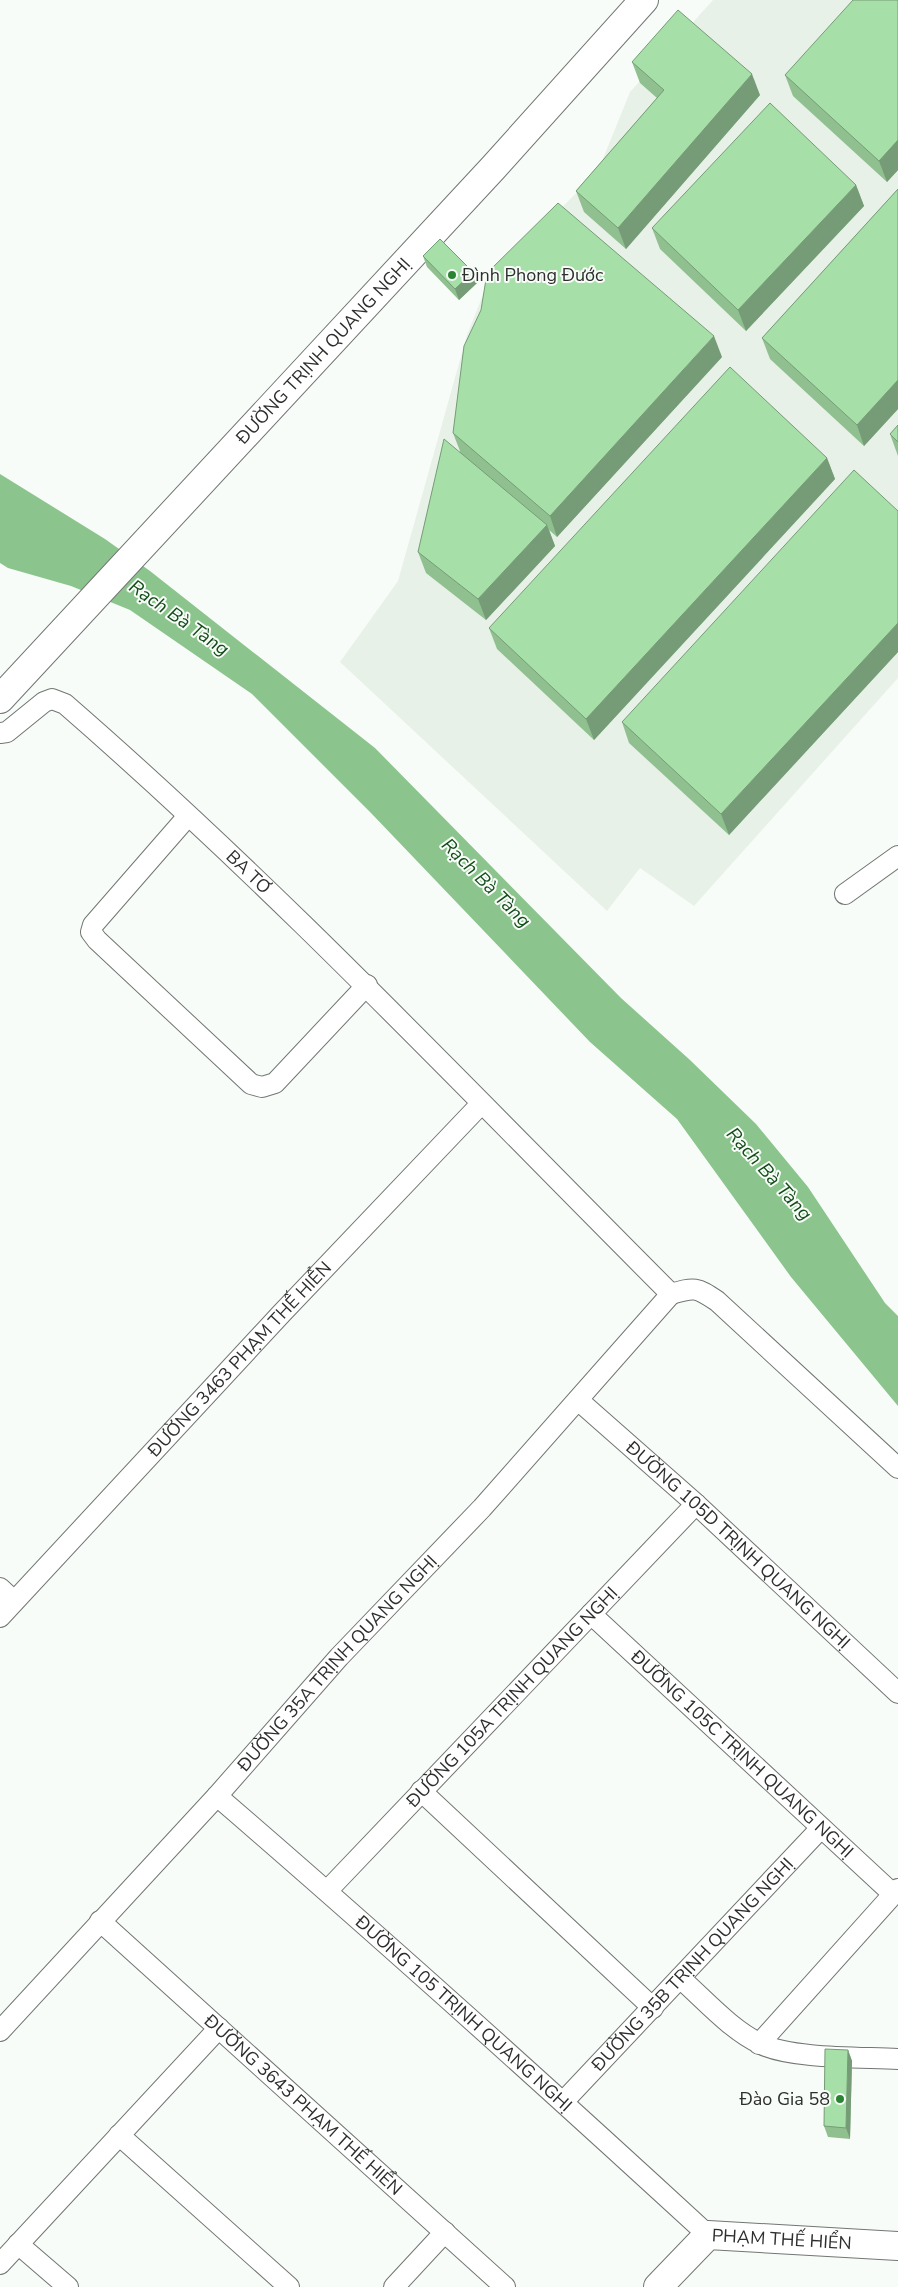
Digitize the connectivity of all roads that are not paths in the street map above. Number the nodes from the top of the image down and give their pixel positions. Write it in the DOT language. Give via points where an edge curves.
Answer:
graph roads {
  1 [pos="644,0"];
  2 [pos="0,699"];
  3 [pos="0,733"];
  4 [pos="188,816"];
  5 [pos="898,856"];
  6 [pos="845,894"];
  7 [pos="367,985"];
  8 [pos="481,1104"];
  9 [pos="671,1294"];
  10 [pos="578,1400"];
  11 [pos="898,1468"];
  12 [pos="696,1504"];
  13 [pos="7,1595"];
  14 [pos="591,1614"];
  15 [pos="0,1617"];
  16 [pos="898,1693"];
  17 [pos="421,1792"];
  18 [pos="217,1796"];
  19 [pos="821,1828"];
  20 [pos="327,1890"];
  21 [pos="896,1891"];
  22 [pos="100,1921"];
  23 [pos="680,1978"];
  24 [pos="653,2008"];
  25 [pos="219,2028"];
  26 [pos="0,2030"];
  27 [pos="759,2044"];
  28 [pos="898,2059"];
  29 [pos="563,2102"];
  30 [pos="119,2136"];
  31 [pos="445,2232"];
  32 [pos="708,2235"];
  33 [pos="18,2244"];
  34 [pos="898,2246"];
  35 [pos="0,2264"];
  36 [pos="68,2287"];
  37 [pos="289,2287"];
  38 [pos="394,2287"];
  39 [pos="505,2287"];
  40 [pos="658,2287"];
  1 -- 2 [label="main road, ĐƯỜNG TRỊNH QUANG NGHỊ" via="493,168"];
  3 -- 4 [label="street, BA TƠ" via="7,732 44,702 59,700 132,762"];
  4 -- 7 [label="street, BA TƠ"];
  4 -- 7 [label="street" via="93,925 91,932 96,940 250,1084 262,1087 275,1082"];
  5 -- 6 [label="street"];
  7 -- 8 [label="street, BA TƠ"];
  8 -- 9 [label="street, BA TƠ"];
  8 -- 13 [label="street, ĐƯỜNG 3463 PHẠM THẾ HIỂN" via="240,1358"];
  9 -- 10 [label="street, ĐƯỜNG 35A TRỊNH QUANG NGHỊ"];
  9 -- 11 [label="street" via="691,1288 717,1301"];
  10 -- 12 [label="street, ĐƯỜNG 105D TRỊNH QUANG NGHỊ"];
  10 -- 18 [label="street, ĐƯỜNG 35A TRỊNH QUANG NGHỊ" via="482,1508 339,1657"];
  12 -- 14 [label="street, ĐƯỜNG 105A TRỊNH QUANG NGHỊ"];
  12 -- 16 [label="street, ĐƯỜNG 105D TRỊNH QUANG NGHỊ"];
  13 -- 15 [label="street, ĐƯỜNG 3463 PHẠM THẾ HIỂN"];
  14 -- 17 [label="street, ĐƯỜNG 105A TRỊNH QUANG NGHỊ"];
  14 -- 19 [label="street, ĐƯỜNG 105C TRỊNH QUANG NGHỊ"];
  17 -- 20 [label="street, ĐƯỜNG 105A TRỊNH QUANG NGHỊ"];
  17 -- 24 [label="street"];
  18 -- 20 [label="street, ĐƯỜNG 105 TRỊNH QUANG NGHỊ"];
  18 -- 22 [label="street, ĐƯỜNG 35A TRỊNH QUANG NGHỊ"];
  19 -- 21 [label="street, ĐƯỜNG 105C TRỊNH QUANG NGHỊ"];
  19 -- 23 [label="street, ĐƯỜNG 35B TRỊNH QUANG NGHỊ"];
  20 -- 29 [label="street, ĐƯỜNG 105 TRỊNH QUANG NGHỊ"];
  21 -- 27 [label="street"];
  22 -- 25 [label="street, ĐƯỜNG 3643 PHẠM THẾ HIỂN"];
  22 -- 26 [label="street, ĐƯỜNG 35A TRỊNH QUANG NGHỊ"];
  23 -- 24 [label="street, ĐƯỜNG 35B TRỊNH QUANG NGHỊ"];
  23 -- 27 [label="street"];
  24 -- 29 [label="street, ĐƯỜNG 35B TRỊNH QUANG NGHỊ"];
  25 -- 30 [label="street"];
  25 -- 31 [label="street, ĐƯỜNG 3643 PHẠM THẾ HIỂN"];
  27 -- 28 [label="street" via="781,2052"];
  29 -- 32 [label="street, ĐƯỜNG 105 TRỊNH QUANG NGHỊ"];
  30 -- 33 [label="street"];
  30 -- 37 [label="street"];
  31 -- 38 [label="street"];
  31 -- 39 [label="street, ĐƯỜNG 3643 PHẠM THẾ HIỂN"];
  32 -- 34 [label="main road, PHẠM THẾ HIỂN"];
  32 -- 40 [label="main road, PHẠM THẾ HIỂN"];
  33 -- 35 [label="street"];
  33 -- 36 [label="street"];
}
